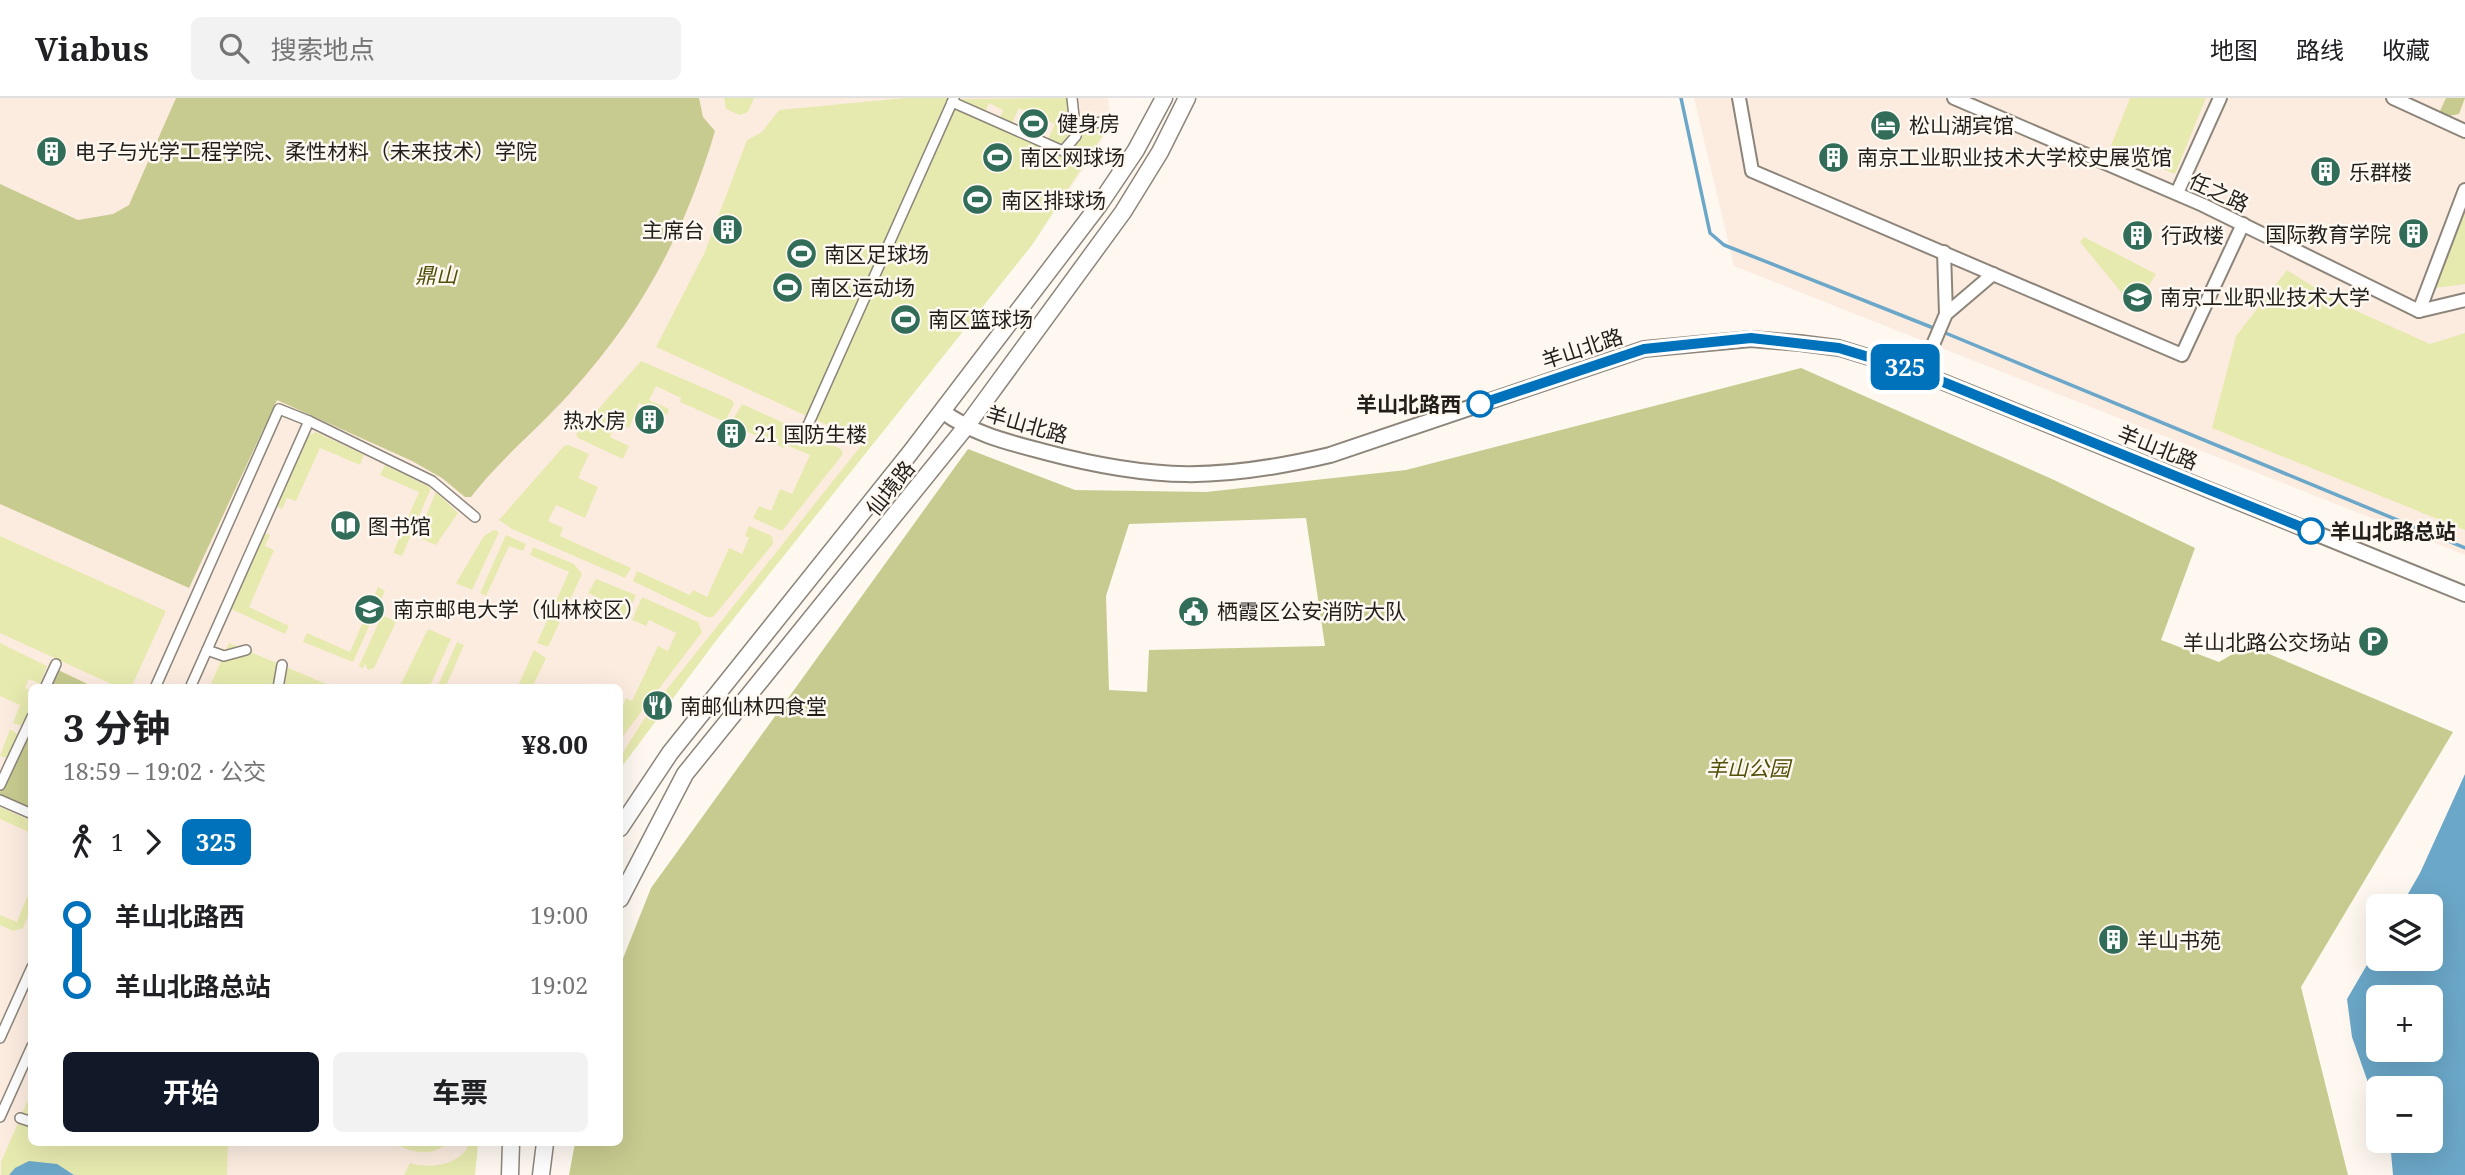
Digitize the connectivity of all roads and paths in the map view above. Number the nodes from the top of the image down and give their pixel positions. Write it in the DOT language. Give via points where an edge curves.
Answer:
graph roads {
  1 [pos="1072,98"];
  2 [pos="1164,98"];
  3 [pos="1187,98"];
  4 [pos="1739,98"];
  5 [pos="1954,98"];
  6 [pos="2220,98"];
  7 [pos="2393,98"];
  8 [pos="953,100"];
  9 [pos="1111,121"];
  10 [pos="1078,125"];
  11 [pos="2465,131"];
  12 [pos="2465,190"];
  13 [pos="2177,193"];
  14 [pos="2243,224"];
  15 [pos="1944,252"];
  16 [pos="1993,274"];
  17 [pos="2465,300"];
  18 [pos="2420,311"];
  19 [pos="1947,314"];
  20 [pos="1921,373"];
  21 [pos="942,411"];
  22 [pos="309,421"];
  23 [pos="808,425"];
  24 [pos="965,428"];
  25 [pos="475,517"];
  26 [pos="2465,594"];
  27 [pos="246,649"];
  28 [pos="207,650"];
  29 [pos="56,664"];
  30 [pos="282,665"];
  31 [pos="47,684"];
  32 [pos="157,684"];
  33 [pos="192,684"];
  34 [pos="279,684"];
  35 [pos="28,726"];
  36 [pos="0,757"];
  37 [pos="11,762"];
  38 [pos="0,785"];
  39 [pos="0,800"];
  40 [pos="28,812"];
  41 [pos="623,824"];
  42 [pos="623,893"];
  43 [pos="28,976"];
  44 [pos="0,1038"];
  45 [pos="28,1055"];
  46 [pos="0,1117"];
  47 [pos="20,1118"];
  48 [pos="28,1121"];
  49 [pos="511,1146"];
  50 [pos="545,1146"];
  51 [pos="510,1175"];
  52 [pos="541,1175"];
  1 -- 10 [label="street"];
  2 -- 21 [label="main road, 仙境路" via="1099,205"];
  3 -- 24 [label="main road, 仙境路" via="1123,212"];
  4 -- 15 [label="street" via="1752,172"];
  5 -- 13 [label="street, 任之路"];
  6 -- 13 [label="street"];
  7 -- 11 [label="street"];
  8 -- 10 [label="street" via="1063,151 1076,136"];
  8 -- 23 [label="street"];
  9 -- 10 [label="street"];
  12 -- 18 [label="street"];
  13 -- 14 [label="street, 任之路"];
  14 -- 16 [label="street" via="2182,355"];
  14 -- 18 [label="street, 任之路"];
  15 -- 16 [label="street"];
  15 -- 19 [label="street"];
  16 -- 19 [label="street"];
  17 -- 18 [label="street"];
  19 -- 20 [label="street"];
  20 -- 24 [label="street, 羊山北路" via="1850,351 1800,342 1751,338 1644,349 1330,455 1221,475 1109,469"];
  20 -- 26 [label="street, 羊山北路"];
  21 -- 24 [label="street, 羊山北路"];
  21 -- 41 [label="main road, 仙境路" via="670,753"];
  22 -- 25 [label="street" via="432,481"];
  22 -- 28 [label="street"];
  22 -- 32 [label="street" via="279,409"];
  24 -- 42 [label="main road, 仙境路" via="685,775"];
  27 -- 28 [label="street" via="223,656"];
  28 -- 33 [label="street"];
  29 -- 31 [label="street"];
  30 -- 34 [label="street"];
  35 -- 37 [label="street"];
  36 -- 37 [label="street"];
  37 -- 38 [label="street"];
  39 -- 40 [label="street"];
  43 -- 44 [label="street"];
  45 -- 46 [label="street"];
  47 -- 48 [label="street"];
  49 -- 51 [label="main road"];
  50 -- 52 [label="main road"];
}
